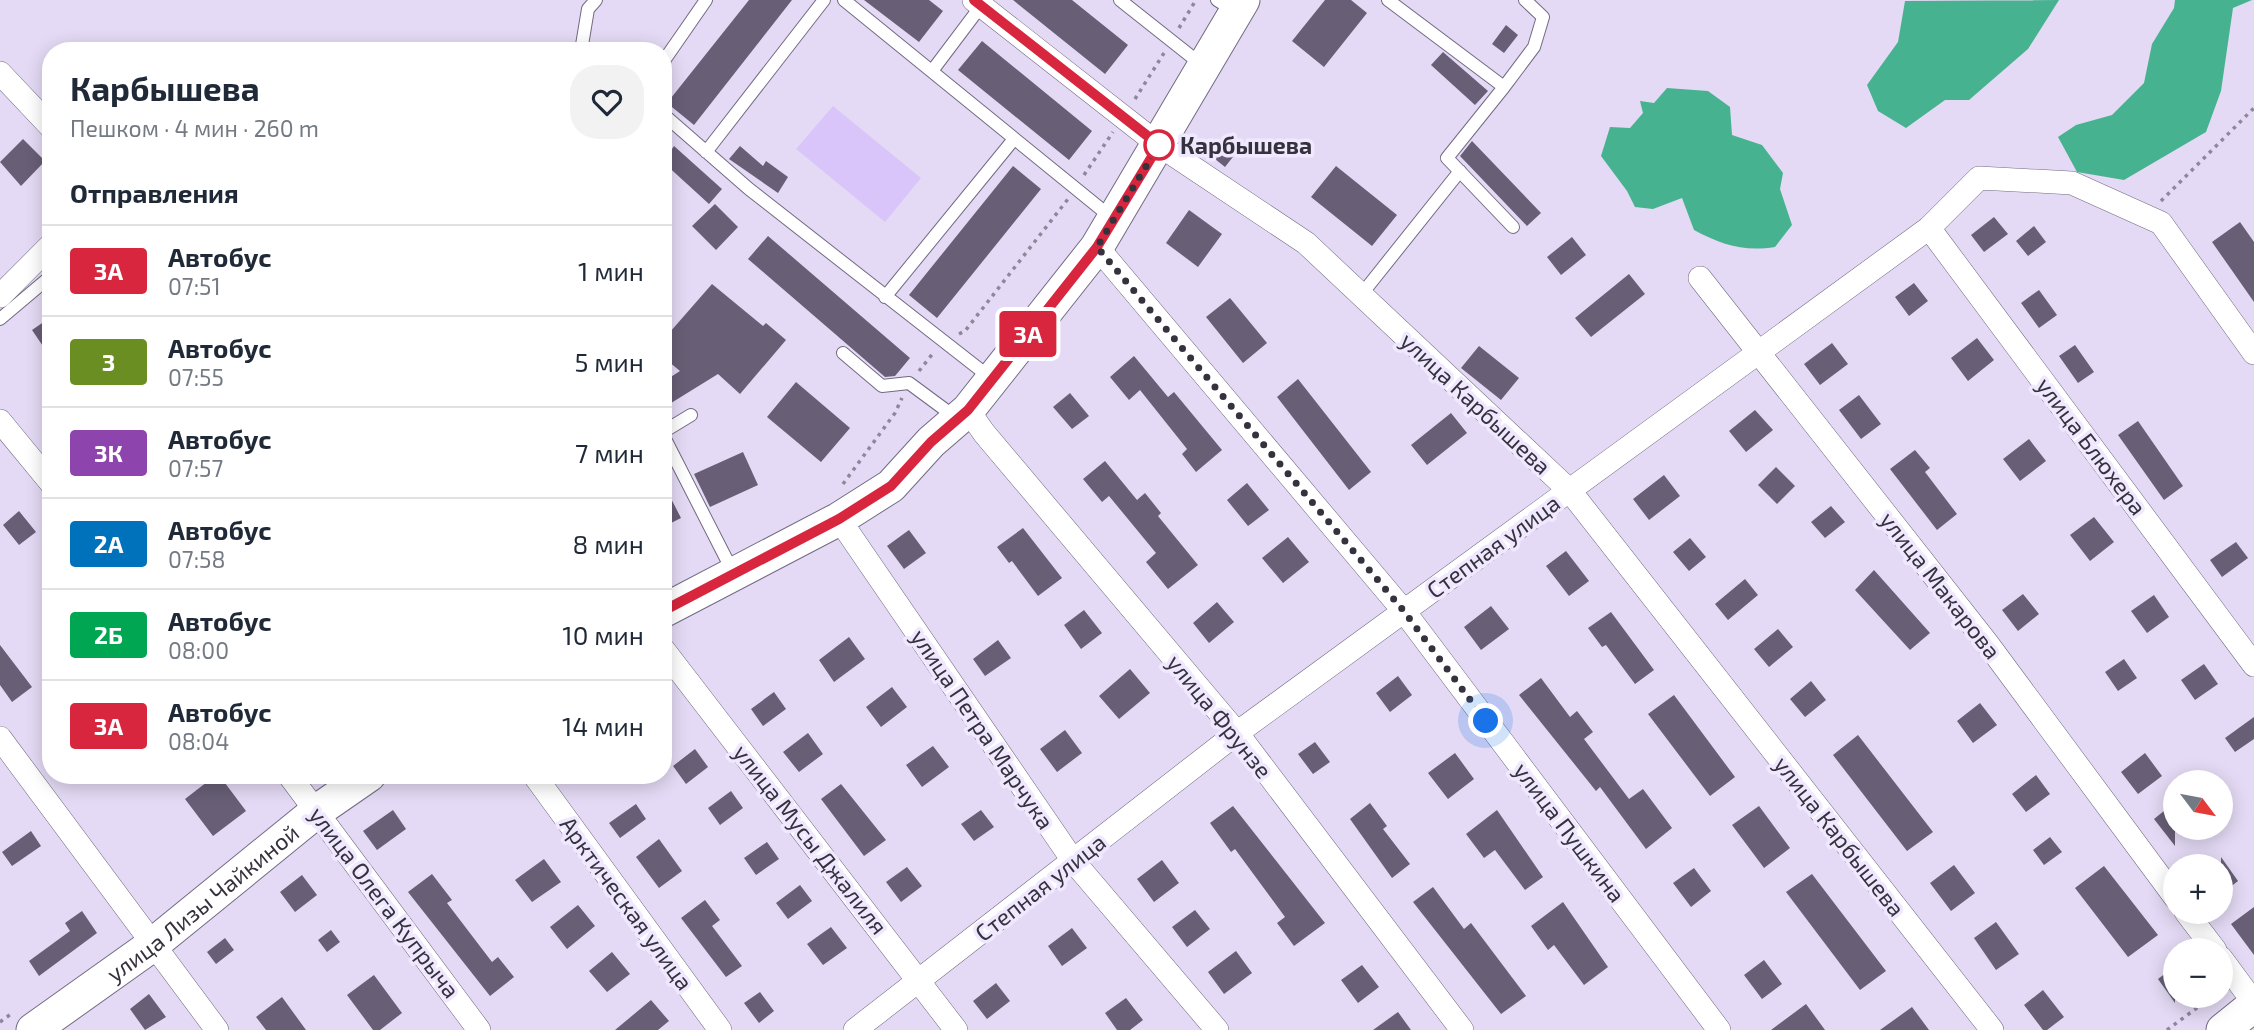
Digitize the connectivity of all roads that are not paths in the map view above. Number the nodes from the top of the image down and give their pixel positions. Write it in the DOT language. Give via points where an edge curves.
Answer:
graph roads {
  1 [pos="596,0"];
  2 [pos="706,0"];
  3 [pos="824,0"];
  4 [pos="844,0"];
  5 [pos="1120,0"];
  6 [pos="1388,0"];
  7 [pos="1525,0"];
  8 [pos="981,2"];
  9 [pos="1232,4"];
  10 [pos="582,42"];
  11 [pos="672,49"];
  12 [pos="1205,67"];
  13 [pos="932,71"];
  14 [pos="0,74"];
  15 [pos="1504,87"];
  16 [pos="42,118"];
  17 [pos="672,126"];
  18 [pos="1014,139"];
  19 [pos="1159,145"];
  20 [pos="706,152"];
  21 [pos="1460,172"];
  22 [pos="1513,227"];
  23 [pos="1929,228"];
  24 [pos="1105,233"];
  25 [pos="42,254"];
  26 [pos="1700,278"];
  27 [pos="42,284"];
  28 [pos="1361,295"];
  29 [pos="0,296"];
  30 [pos="885,298"];
  31 [pos="0,319"];
  32 [pos="844,353"];
  33 [pos="1757,354"];
  34 [pos="2254,354"];
  35 [pos="992,380"];
  36 [pos="963,414"];
  37 [pos="691,415"];
  38 [pos="0,421"];
  39 [pos="672,427"];
  40 [pos="672,451"];
  41 [pos="42,472"];
  42 [pos="1570,491"];
  43 [pos="838,505"];
  44 [pos="734,574"];
  45 [pos="672,606"];
  46 [pos="1403,610"];
  47 [pos="672,661"];
  48 [pos="2254,665"];
  49 [pos="1237,733"];
  50 [pos="0,738"];
  51 [pos="296,784"];
  52 [pos="356,784"];
  53 [pos="541,784"];
  54 [pos="317,811"];
  55 [pos="1074,862"];
  56 [pos="2163,881"];
  57 [pos="2195,924"];
  58 [pos="2206,938"];
  59 [pos="151,946"];
  60 [pos="2233,975"];
  61 [pos="920,980"];
  62 [pos="2254,1004"];
  63 [pos="33,1030"];
  64 [pos="217,1030"];
  65 [pos="479,1030"];
  66 [pos="720,1030"];
  67 [pos="855,1030"];
  68 [pos="956,1030"];
  69 [pos="1216,1030"];
  70 [pos="1462,1030"];
  71 [pos="1720,1030"];
  72 [pos="1992,1030"];
  73 [pos="2222,1030"];
  1 -- 10 [label="lane" via="588,9"];
  2 -- 11 [label="lane"];
  3 -- 20 [label="lane"];
  4 -- 13 [label="lane"];
  5 -- 12 [label="lane"];
  6 -- 15 [label="lane"];
  7 -- 15 [label="lane" via="1543,17 1534,47"];
  8 -- 13 [label="lane"];
  8 -- 19 [label="street, улица Карбышева"];
  9 -- 12 [label="street"];
  12 -- 19 [label="street"];
  13 -- 18 [label="lane"];
  14 -- 16 [label="street"];
  15 -- 21 [label="lane" via="1447,158"];
  17 -- 20 [label="lane"];
  18 -- 24 [label="lane" via="1076,188"];
  18 -- 30 [label="lane"];
  19 -- 24 [label="street"];
  19 -- 28 [label="street, улица Карбышева" via="1306,243"];
  20 -- 30 [label="lane"];
  21 -- 22 [label="lane"];
  21 -- 28 [label="lane"];
  23 -- 33 [label="street, Степная улица"];
  23 -- 34 [label="street, Степная улица" via="1979,177 2072,183 2161,223"];
  23 -- 48 [label="street, улица Блюхера"];
  24 -- 35 [label="street"];
  24 -- 46 [label="street, улица Пушкина"];
  25 -- 29 [label="street"];
  26 -- 33 [label="street, улица Макарова"];
  27 -- 31 [label="lane"];
  28 -- 42 [label="street, улица Карбышева"];
  30 -- 35 [label="lane"];
  32 -- 36 [label="lane" via="882,386 909,383"];
  33 -- 42 [label="street, Степная улица"];
  33 -- 56 [label="street, улица Макарова" via="1987,643"];
  35 -- 36 [label="street"];
  36 -- 43 [label="street" via="891,486"];
  36 -- 49 [label="street, улица Фрунзе" via="984,433"];
  37 -- 39 [label="lane"];
  38 -- 41 [label="street"];
  40 -- 44 [label="lane"];
  42 -- 46 [label="street, Степная улица"];
  42 -- 72 [label="street, улица Карбышева"];
  43 -- 44 [label="street"];
  43 -- 55 [label="street, улица Петра Марчука"];
  44 -- 45 [label="street"];
  46 -- 49 [label="street, Степная улица"];
  46 -- 71 [label="street, улица Пушкина"];
  47 -- 61 [label="street, улица Мусы Джалиля"];
  49 -- 55 [label="street, Степная улица"];
  49 -- 70 [label="street, улица Фрунзе"];
  50 -- 59 [label="street"];
  51 -- 54 [label="street, улица Олега Купрыча"];
  52 -- 54 [label="street, улица Лизы Чайкиной"];
  53 -- 66 [label="street, Арктическая улица"];
  54 -- 59 [label="street, улица Лизы Чайкиной"];
  54 -- 65 [label="street, улица Олега Купрыча"];
  55 -- 61 [label="street, Степная улица"];
  55 -- 69 [label="street, улица Петра Марчука"];
  57 -- 58 [label="street"];
  59 -- 63 [label="street, улица Лизы Чайкиной"];
  59 -- 64 [label="street"];
  60 -- 62 [label="street"];
  61 -- 67 [label="street, Степная улица"];
  61 -- 68 [label="street, улица Мусы Джалиля"];
  62 -- 73 [label="street"];
}
